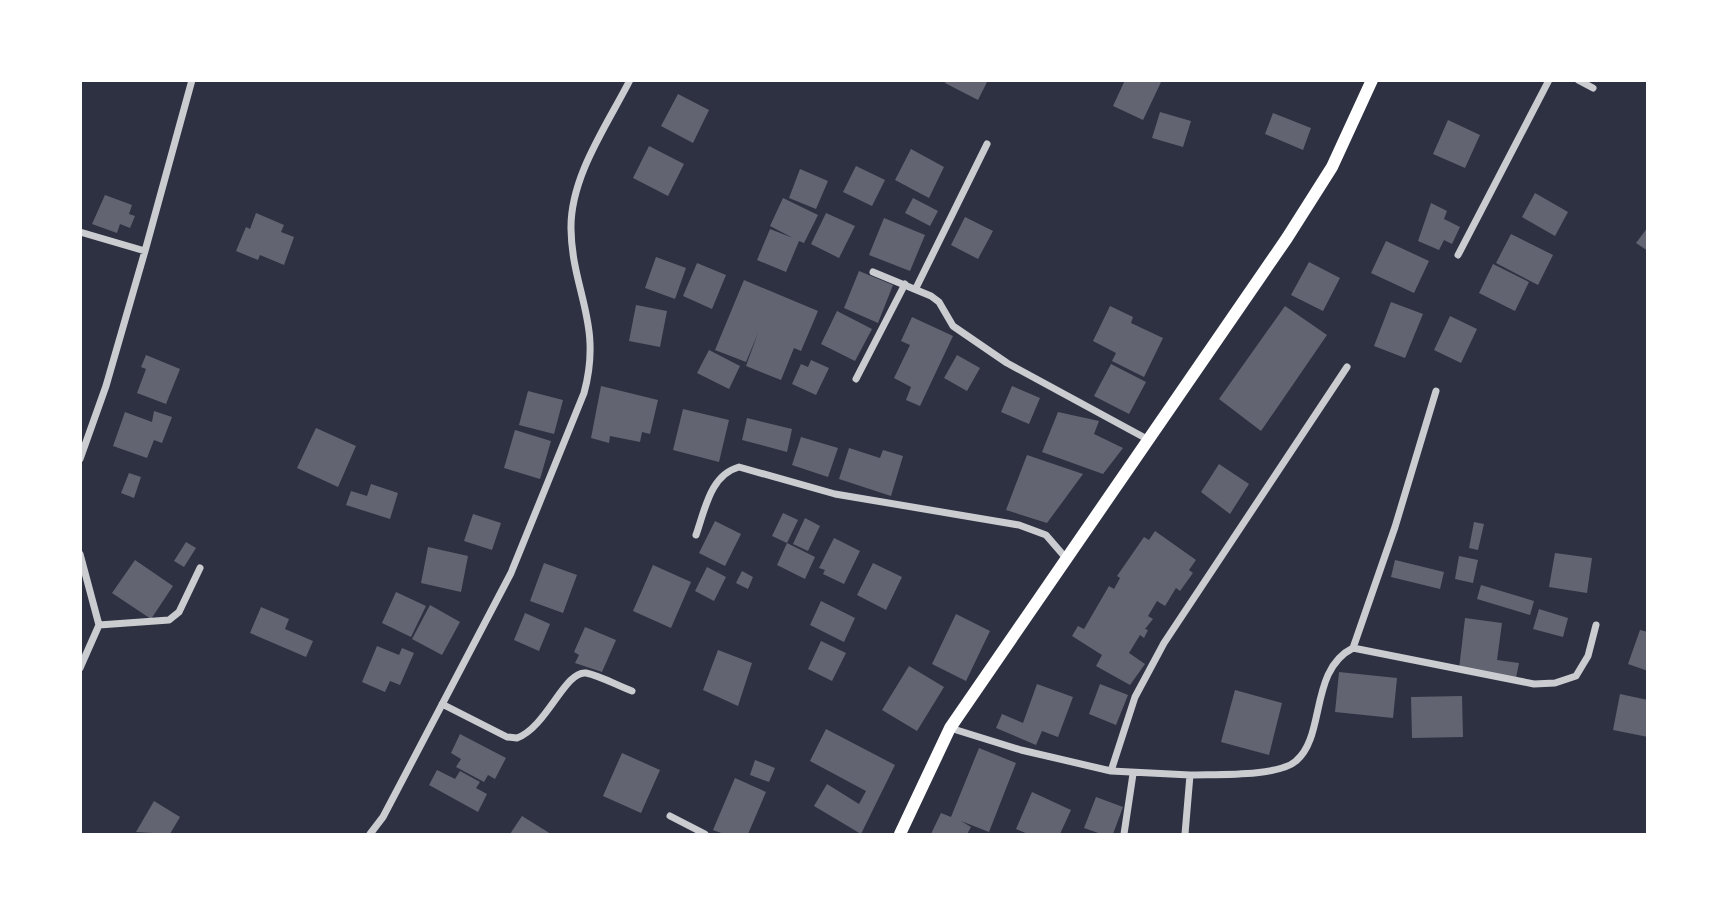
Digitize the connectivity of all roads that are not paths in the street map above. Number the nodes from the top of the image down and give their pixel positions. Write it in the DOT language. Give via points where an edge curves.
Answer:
graph roads {
  1 [pos="192,80"];
  2 [pos="630,80"];
  3 [pos="1372,80"];
  4 [pos="1549,80"];
  5 [pos="1578,80"];
  6 [pos="1593,88"];
  7 [pos="987,144"];
  8 [pos="80,232"];
  9 [pos="145,251"];
  10 [pos="1458,255"];
  11 [pos="873,272"];
  12 [pos="905,284"];
  13 [pos="916,288"];
  14 [pos="1347,368"];
  15 [pos="856,379"];
  16 [pos="1436,391"];
  17 [pos="1147,439"];
  18 [pos="80,459"];
  19 [pos="696,535"];
  20 [pos="80,554"];
  21 [pos="1065,557"];
  22 [pos="200,568"];
  23 [pos="99,625"];
  24 [pos="1596,625"];
  25 [pos="1353,648"];
  26 [pos="80,668"];
  27 [pos="632,691"];
  28 [pos="442,704"];
  29 [pos="950,728"];
  30 [pos="1111,771"];
  31 [pos="1133,774"];
  32 [pos="1190,775"];
  33 [pos="670,816"];
  34 [pos="370,835"];
  35 [pos="705,835"];
  36 [pos="900,835"];
  37 [pos="1124,835"];
  38 [pos="1185,835"];
  1 -- 9 [label="street"];
  2 -- 28 [label="street" via="573,198 570,230 592,342 584,393 511,573"];
  3 -- 17 [label="main road" via="1332,167"];
  4 -- 10 [label="street"];
  5 -- 6 [label="street"];
  7 -- 13 [label="street"];
  8 -- 9 [label="street"];
  9 -- 18 [label="street"];
  11 -- 12 [label="street"];
  12 -- 13 [label="street"];
  12 -- 15 [label="street"];
  13 -- 17 [label="street" via="939,302 953,326 1007,363"];
  14 -- 30 [label="street" via="1164,643 1135,697"];
  16 -- 25 [label="street"];
  17 -- 21 [label="main road"];
  19 -- 21 [label="street" via="720,477 739,467 835,494 1019,525 1046,536"];
  20 -- 23 [label="street"];
  21 -- 29 [label="main road"];
  22 -- 23 [label="street" via="179,612 169,620"];
  23 -- 26 [label="street"];
  24 -- 25 [label="street" via="1588,656 1576,676 1555,683 1534,684"];
  25 -- 32 [label="street" via="1331,669 1297,761 1264,771"];
  27 -- 28 [label="street" via="586,673 576,674 541,722 517,738"];
  28 -- 34 [label="street"];
  29 -- 30 [label="street"];
  29 -- 36 [label="main road"];
  30 -- 31 [label="street"];
  31 -- 32 [label="street"];
  31 -- 37 [label="street"];
  32 -- 38 [label="street"];
  33 -- 35 [label="street"];
}
